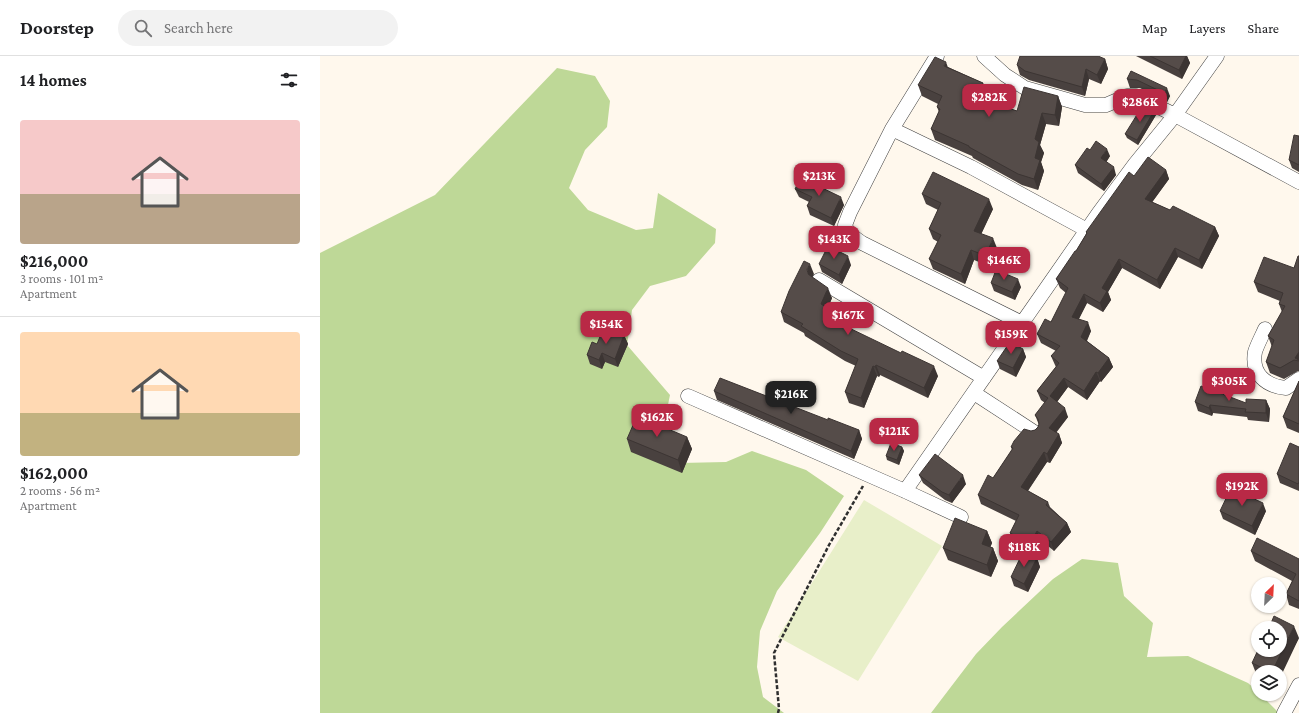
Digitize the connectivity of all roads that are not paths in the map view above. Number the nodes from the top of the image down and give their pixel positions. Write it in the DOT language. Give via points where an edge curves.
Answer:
graph roads {
  1 [pos="937,56"];
  2 [pos="984,56"];
  3 [pos="1217,56"];
  4 [pos="1175,115"];
  5 [pos="892,129"];
  6 [pos="1299,182"];
  7 [pos="1087,230"];
  8 [pos="819,280"];
  9 [pos="1022,323"];
  10 [pos="1265,329"];
  11 [pos="984,378"];
  12 [pos="1299,379"];
  13 [pos="974,393"];
  14 [pos="688,396"];
  15 [pos="1034,432"];
  16 [pos="905,491"];
  17 [pos="961,517"];
  18 [pos="1299,685"];
  19 [pos="1284,713"];
  1 -- 5 [label="street"];
  2 -- 4 [label="street" via="1025,88 1086,105 1106,105 1127,96 1136,96"];
  3 -- 4 [label="street"];
  4 -- 6 [label="street"];
  4 -- 7 [label="street"];
  5 -- 7 [label="street" via="971,167"];
  5 -- 9 [label="street" via="850,212 845,225 848,233 862,243"];
  7 -- 9 [label="street"];
  8 -- 11 [label="street"];
  9 -- 11 [label="street"];
  10 -- 12 [label="street" via="1255,351 1256,371 1265,381 1277,387 1286,388"];
  11 -- 13 [label="street"];
  13 -- 15 [label="street"];
  13 -- 16 [label="street"];
  14 -- 16 [label="street"];
  16 -- 17 [label="street"];
  18 -- 19 [label="street"];
}
